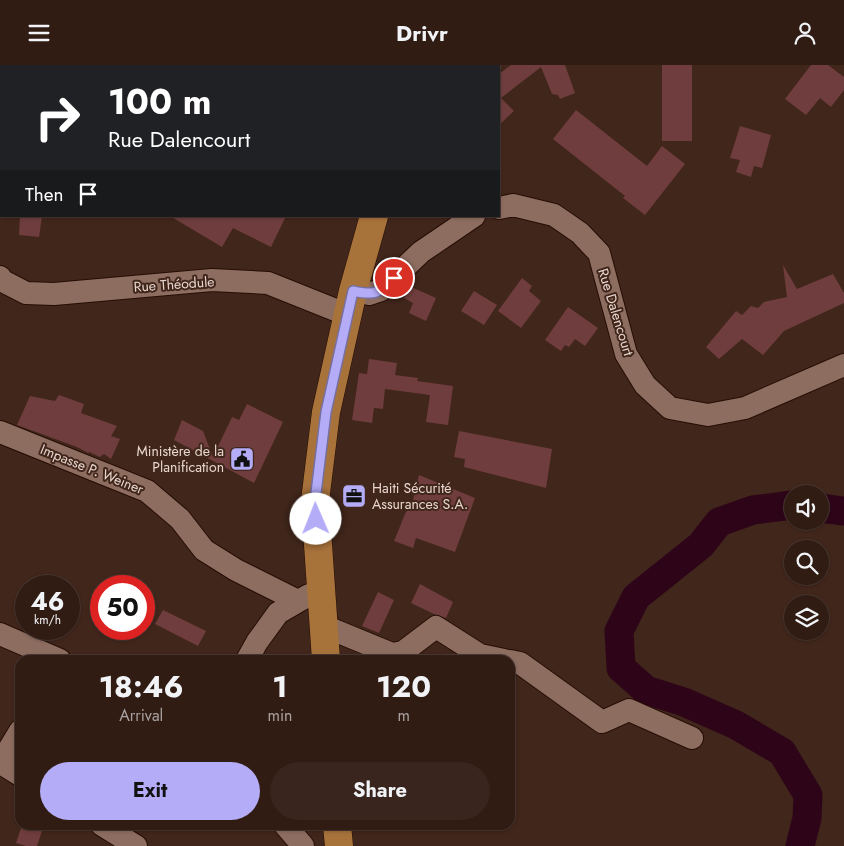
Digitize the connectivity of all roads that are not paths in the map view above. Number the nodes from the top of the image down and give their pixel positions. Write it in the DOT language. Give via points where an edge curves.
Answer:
graph roads {
  1 [pos="500,208"];
  2 [pos="374,217"];
  3 [pos="473,217"];
  4 [pos="0,277"];
  5 [pos="350,303"];
  6 [pos="844,365"];
  7 [pos="0,432"];
  8 [pos="310,596"];
  9 [pos="324,626"];
  10 [pos="0,634"];
  11 [pos="48,655"];
  12 [pos="250,655"];
  13 [pos="326,655"];
  14 [pos="480,655"];
  15 [pos="515,662"];
  16 [pos="692,738"];
  17 [pos="15,739"];
  18 [pos="0,764"];
  19 [pos="15,772"];
  20 [pos="110,830"];
  21 [pos="289,830"];
  22 [pos="337,830"];
  23 [pos="136,846"];
  24 [pos="303,846"];
  25 [pos="339,846"];
  1 -- 6 [label="street, Rue Dalencourt" via="513,205 554,215 580,233 599,253 626,354 645,385 670,408 708,415 745,408"];
  2 -- 5 [label="main road"];
  3 -- 5 [label="street" via="421,252 381,290"];
  4 -- 5 [label="street, Rue Théodule" via="1,281 26,293 54,294 212,281 268,283"];
  5 -- 8 [label="main road" via="326,412 315,501"];
  7 -- 8 [label="street, Impasse P. Weiner" via="147,491 180,519 204,550 236,569"];
  8 -- 9 [label="main road"];
  8 -- 12 [label="street" via="278,613"];
  9 -- 13 [label="main road"];
  9 -- 14 [label="street" via="392,654 403,652 436,627"];
  10 -- 11 [label="street"];
  15 -- 16 [label="street" via="602,722 629,710"];
  17 -- 18 [label="street"];
  18 -- 19 [label="street"];
  20 -- 23 [label="street"];
  21 -- 24 [label="street"];
  22 -- 25 [label="main road"];
}
